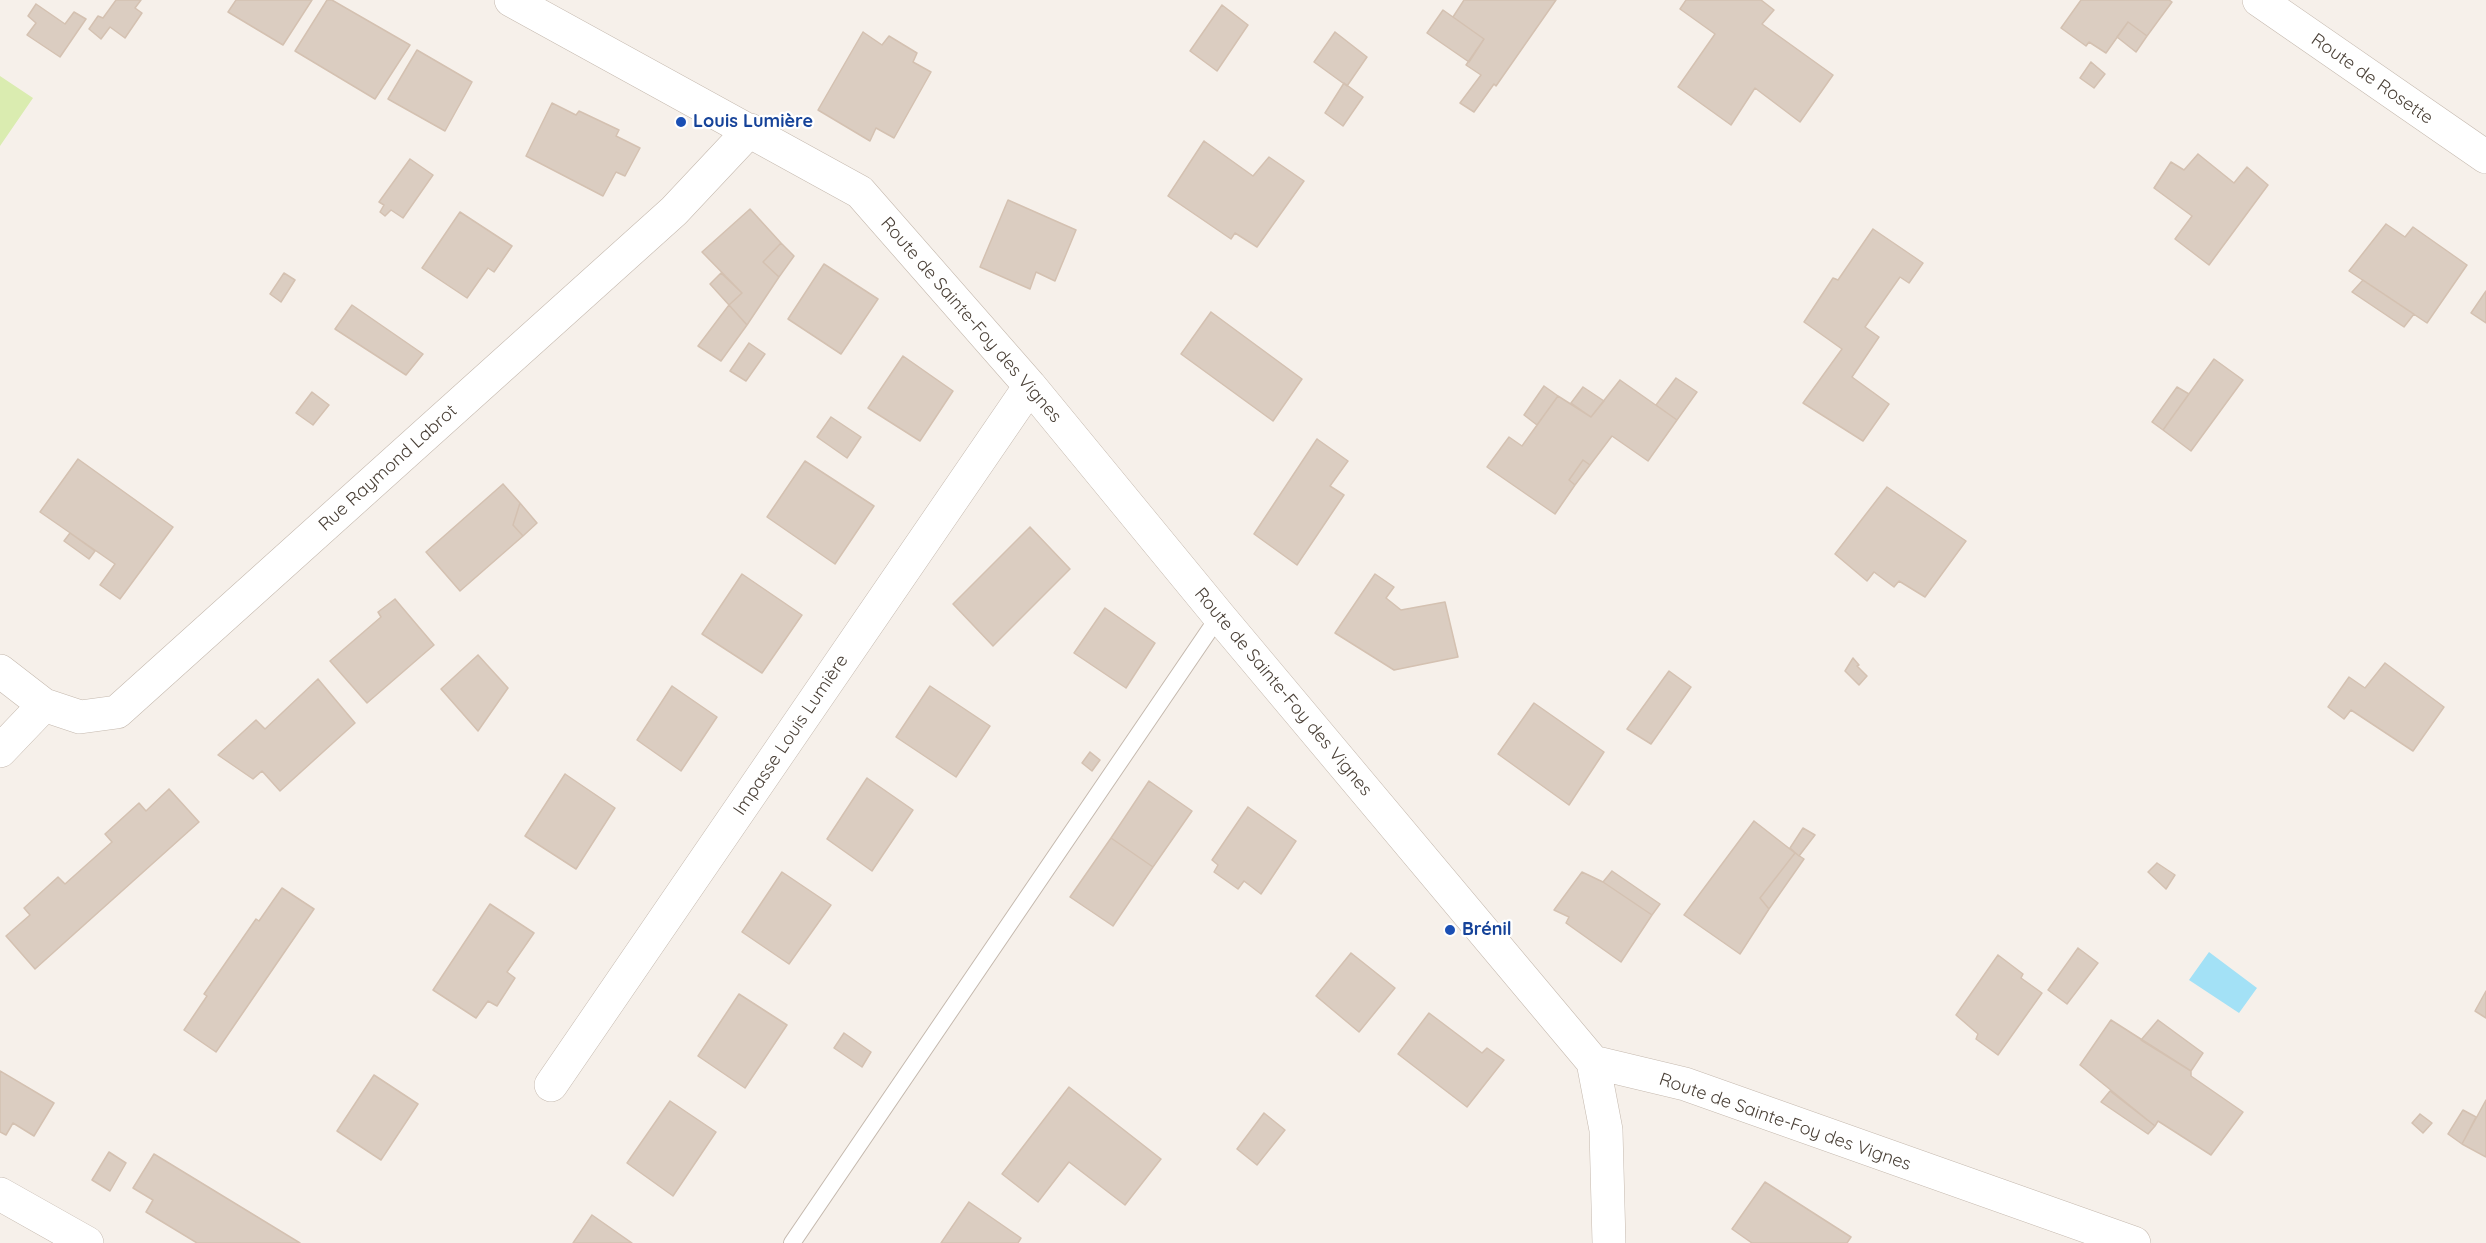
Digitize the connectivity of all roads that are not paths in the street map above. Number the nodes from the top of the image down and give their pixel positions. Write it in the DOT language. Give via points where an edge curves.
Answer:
graph roads {
  1 [pos="511,0"];
  2 [pos="2259,0"];
  3 [pos="750,130"];
  4 [pos="2482,145"];
  5 [pos="1030,386"];
  6 [pos="1219,616"];
  7 [pos="0,671"];
  8 [pos="44,705"];
  9 [pos="0,751"];
  10 [pos="1593,1062"];
  11 [pos="551,1085"];
  12 [pos="0,1194"];
  13 [pos="87,1243"];
  14 [pos="792,1243"];
  15 [pos="1610,1243"];
  16 [pos="2134,1243"];
  1 -- 3 [label="street, Route de Sainte-Foy des Vignes"];
  2 -- 4 [label="street, Route de Rosette"];
  3 -- 5 [label="street, Route de Sainte-Foy des Vignes" via="860,192"];
  3 -- 8 [label="street, Rue Raymond Labrot" via="674,211 117,712 80,717"];
  5 -- 6 [label="street, Route de Sainte-Foy des Vignes"];
  5 -- 11 [label="street, Impasse Louis Lumière"];
  6 -- 10 [label="street, Route de Sainte-Foy des Vignes"];
  6 -- 14 [label="lane"];
  7 -- 8 [label="street, Rue Raymond Labrot"];
  8 -- 9 [label="street"];
  10 -- 15 [label="street" via="1606,1130"];
  10 -- 16 [label="street, Route de Sainte-Foy des Vignes" via="1685,1084"];
  12 -- 13 [label="street"];
}
